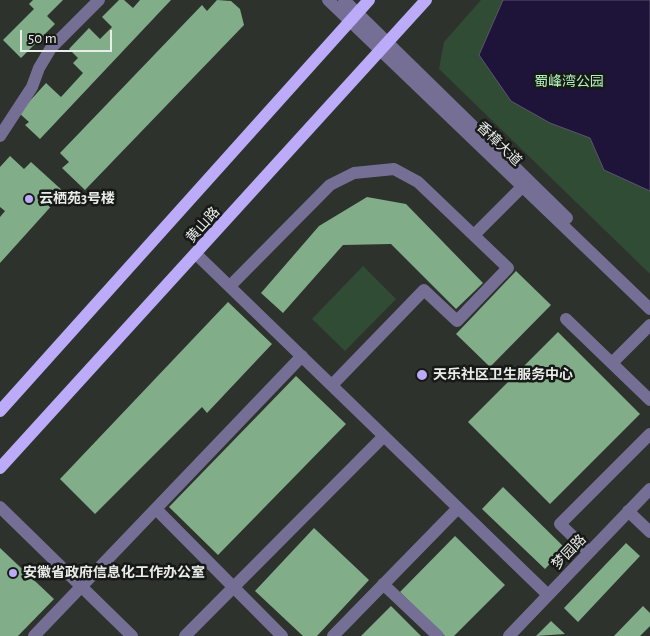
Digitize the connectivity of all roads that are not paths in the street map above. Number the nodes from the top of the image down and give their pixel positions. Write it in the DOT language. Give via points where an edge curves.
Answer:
graph roads {
  1 [pos="99,0"];
  2 [pos="328,0"];
  3 [pos="344,0"];
  4 [pos="369,0"];
  5 [pos="426,0"];
  6 [pos="354,17"];
  7 [pos="384,48"];
  8 [pos="0,136"];
  9 [pos="525,183"];
  10 [pos="474,235"];
  11 [pos="196,254"];
  12 [pos="230,286"];
  13 [pos="650,298"];
  14 [pos="650,309"];
  15 [pos="566,319"];
  16 [pos="650,324"];
  17 [pos="302,356"];
  18 [pos="612,363"];
  19 [pos="332,386"];
  20 [pos="650,400"];
  21 [pos="0,411"];
  22 [pos="650,434"];
  23 [pos="384,436"];
  24 [pos="0,468"];
  25 [pos="650,489"];
  26 [pos="0,507"];
  27 [pos="458,508"];
  28 [pos="156,509"];
  29 [pos="628,511"];
  30 [pos="650,532"];
  31 [pos="589,552"];
  32 [pos="383,584"];
  33 [pos="82,586"];
  34 [pos="234,587"];
  35 [pos="548,595"];
  36 [pos="34,636"];
  37 [pos="132,636"];
  38 [pos="185,636"];
  39 [pos="282,636"];
  40 [pos="333,636"];
  41 [pos="438,636"];
  42 [pos="509,636"];
  1 -- 8 [label="street" via="50,48 32,87"];
  2 -- 6 [label="street, 香樟大道"];
  3 -- 6 [label="street, 香樟大道"];
  4 -- 6 [label="main road, 黄山路"];
  5 -- 7 [label="main road, 黄山路"];
  6 -- 7 [label="street, 香樟大道"];
  6 -- 21 [label="main road, 黄山路"];
  7 -- 9 [label="street, 香樟大道"];
  7 -- 11 [label="main road, 黄山路"];
  9 -- 10 [label="street"];
  9 -- 13 [label="street, 香樟大道"];
  9 -- 14 [label="street, 香樟大道"];
  10 -- 12 [label="street" via="418,182 394,169 354,173 330,185"];
  10 -- 19 [label="street" via="508,268 457,321 424,290"];
  11 -- 12 [label="street"];
  11 -- 24 [label="main road, 黄山路"];
  12 -- 17 [label="street"];
  15 -- 18 [label="street"];
  16 -- 18 [label="street"];
  17 -- 19 [label="street"];
  17 -- 28 [label="street"];
  18 -- 20 [label="street"];
  19 -- 23 [label="street"];
  22 -- 31 [label="street" via="560,524"];
  23 -- 27 [label="street"];
  23 -- 34 [label="street"];
  25 -- 29 [label="street, 梦园路"];
  26 -- 33 [label="street"];
  27 -- 32 [label="street"];
  27 -- 35 [label="street"];
  28 -- 33 [label="street"];
  28 -- 34 [label="street"];
  29 -- 30 [label="street"];
  29 -- 31 [label="street, 梦园路"];
  31 -- 35 [label="street, 梦园路"];
  32 -- 40 [label="street"];
  32 -- 41 [label="street"];
  33 -- 36 [label="street"];
  33 -- 37 [label="street"];
  34 -- 38 [label="street"];
  34 -- 39 [label="street"];
  35 -- 42 [label="street, 梦园路"];
}
